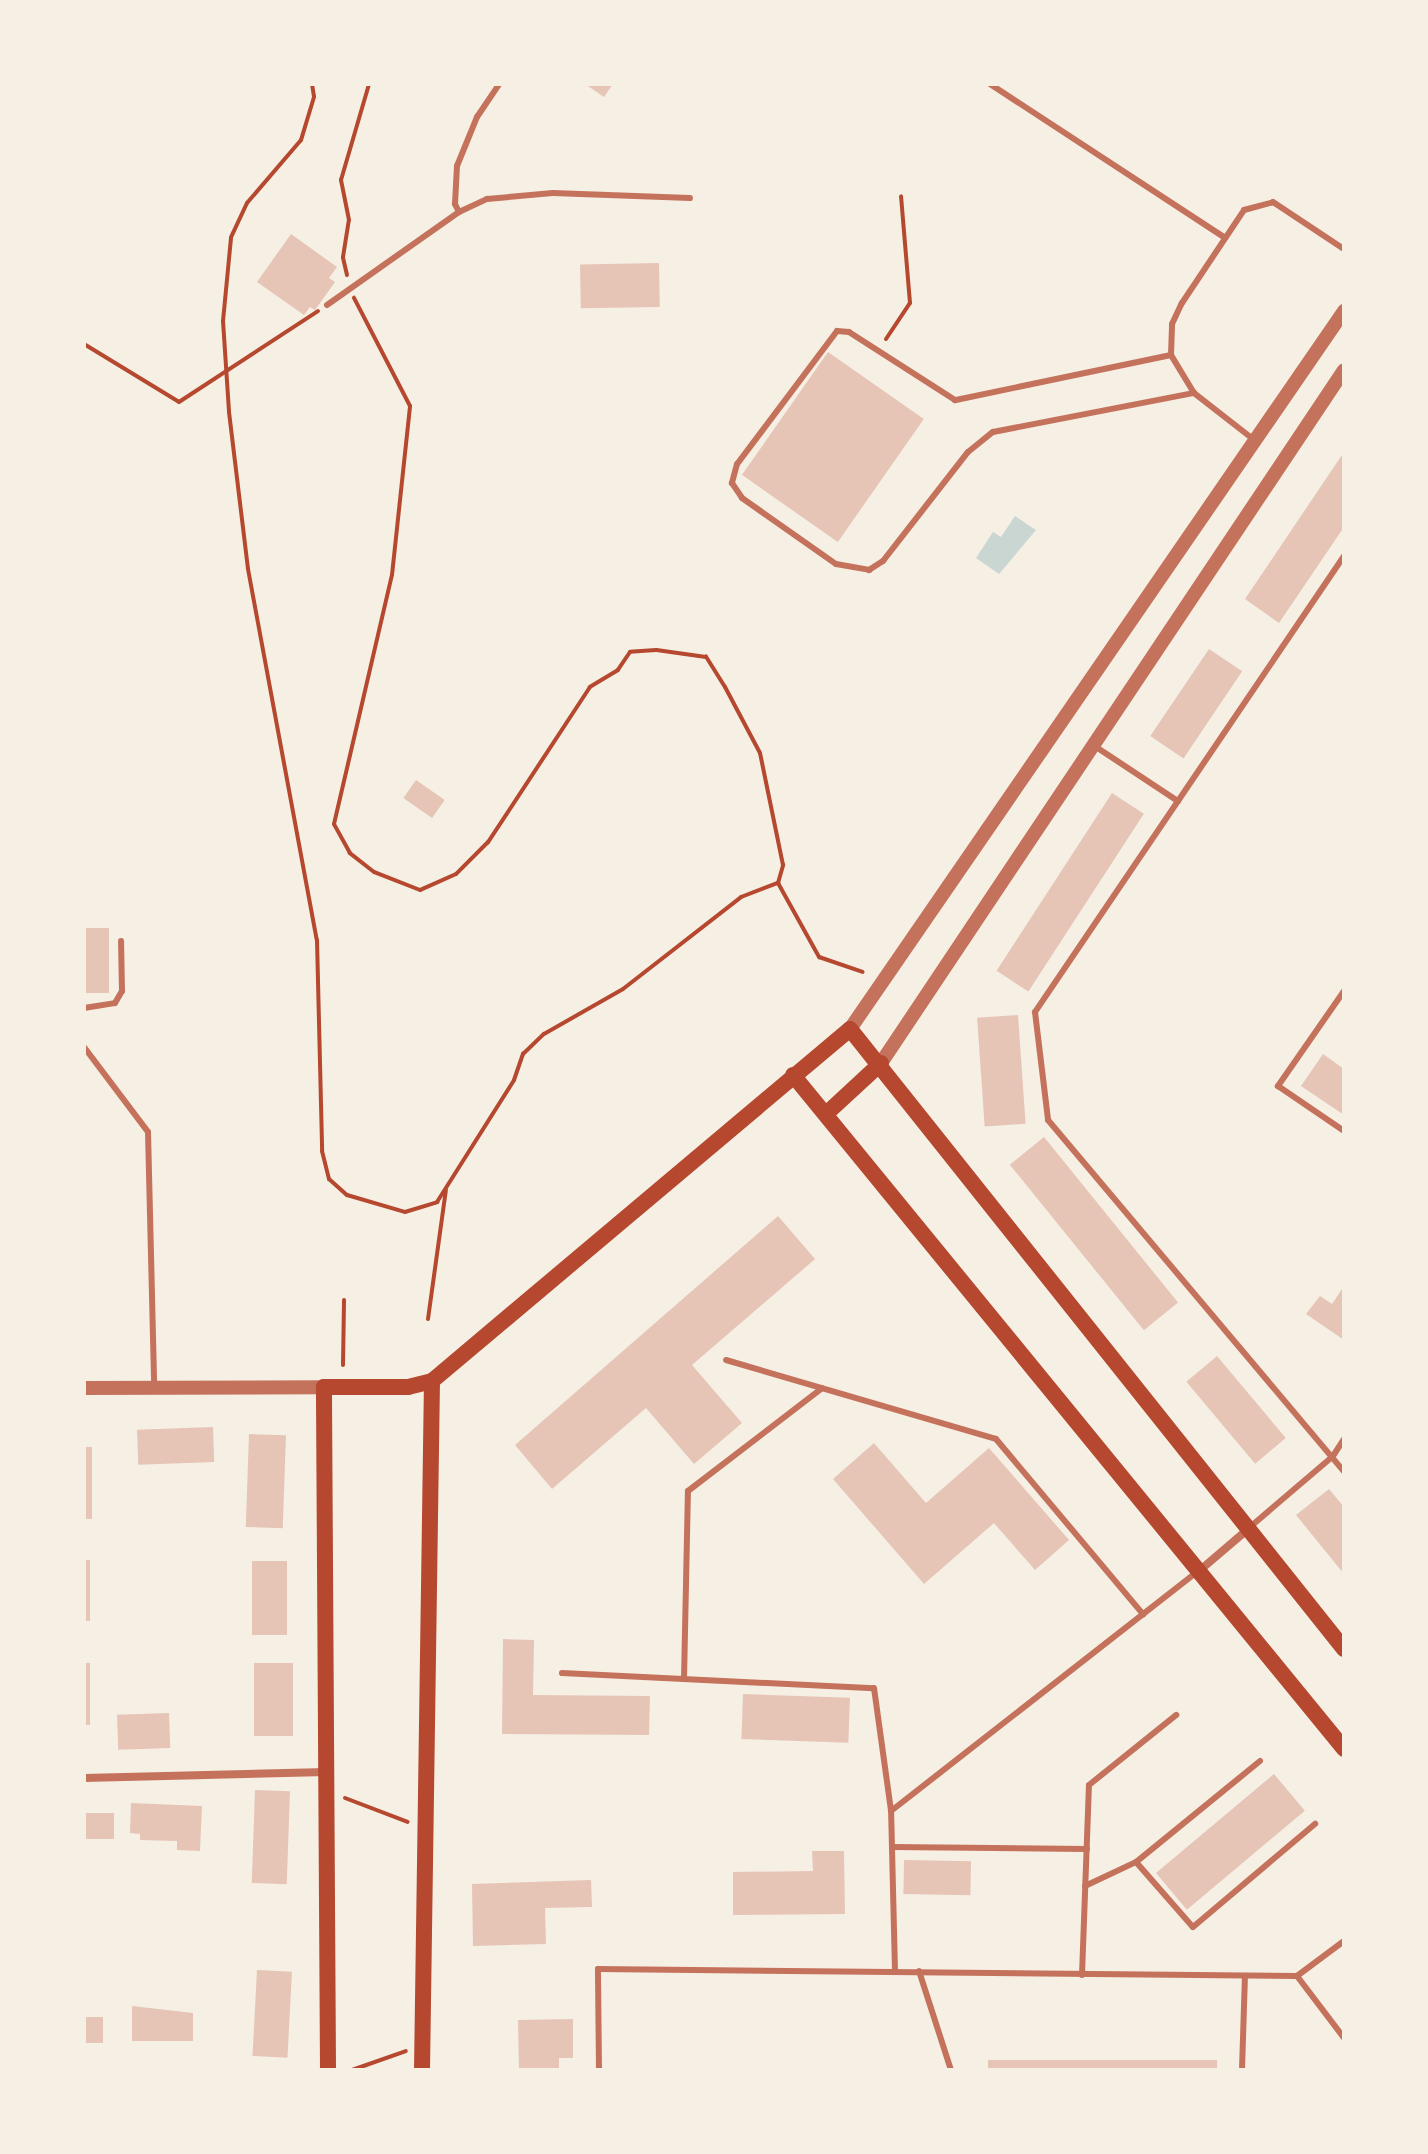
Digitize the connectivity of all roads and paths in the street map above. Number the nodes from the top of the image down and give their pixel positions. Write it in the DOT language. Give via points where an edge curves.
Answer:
graph roads {
  1 [pos="312,84"];
  2 [pos="369,84"];
  3 [pos="499,84"];
  4 [pos="990,84"];
  5 [pos="901,196"];
  6 [pos="690,198"];
  7 [pos="459,212"];
  8 [pos="1225,238"];
  9 [pos="1344,249"];
  10 [pos="350,289"];
  11 [pos="327,305"];
  12 [pos="1341,320"];
  13 [pos="84,344"];
  14 [pos="878,351"];
  15 [pos="1171,355"];
  16 [pos="228,370"];
  17 [pos="1344,370"];
  18 [pos="1194,393"];
  19 [pos="1258,442"];
  20 [pos="1344,556"];
  21 [pos="1093,745"];
  22 [pos="1178,801"];
  23 [pos="778,883"];
  24 [pos="121,941"];
  25 [pos="863,972"];
  26 [pos="1344,991"];
  27 [pos="84,1008"];
  28 [pos="850,1029"];
  29 [pos="84,1047"];
  30 [pos="881,1063"];
  31 [pos="793,1075"];
  32 [pos="826,1114"];
  33 [pos="1344,1131"];
  34 [pos="446,1189"];
  35 [pos="344,1300"];
  36 [pos="428,1319"];
  37 [pos="726,1360"];
  38 [pos="343,1365"];
  39 [pos="432,1381"];
  40 [pos="324,1387"];
  41 [pos="84,1388"];
  42 [pos="154,1388"];
  43 [pos="822,1388"];
  44 [pos="1344,1439"];
  45 [pos="1333,1456"];
  46 [pos="1344,1471"];
  47 [pos="1247,1530"];
  48 [pos="1199,1571"];
  49 [pos="1143,1614"];
  50 [pos="1344,1649"];
  51 [pos="562,1673"];
  52 [pos="684,1679"];
  53 [pos="1176,1715"];
  54 [pos="1344,1749"];
  55 [pos="1260,1761"];
  56 [pos="330,1772"];
  57 [pos="84,1778"];
  58 [pos="330,1792"];
  59 [pos="891,1811"];
  60 [pos="1315,1824"];
  61 [pos="426,1829"];
  62 [pos="892,1847"];
  63 [pos="1087,1849"];
  64 [pos="1136,1862"];
  65 [pos="1085,1886"];
  66 [pos="1344,1941"];
  67 [pos="895,1971"];
  68 [pos="919,1971"];
  69 [pos="1082,1975"];
  70 [pos="1245,1976"];
  71 [pos="1297,1976"];
  72 [pos="1344,2038"];
  73 [pos="422,2046"];
  74 [pos="328,2070"];
  75 [pos="352,2070"];
  76 [pos="422,2070"];
  77 [pos="599,2070"];
  78 [pos="951,2070"];
  79 [pos="1242,2070"];
  1 -- 16 [label="path" via="314,97 301,140 247,203 231,238 223,321"];
  2 -- 10 [label="path" via="341,180 349,220 343,257"];
  3 -- 7 [label="lane" via="477,117 457,166"];
  4 -- 8 [label="lane"];
  5 -- 14 [label="path" via="910,303"];
  6 -- 7 [label="lane" via="553,193 487,199"];
  7 -- 10 [label="lane"];
  8 -- 9 [label="lane" via="1244,210 1273,202"];
  8 -- 15 [label="lane" via="1172,324"];
  10 -- 11 [label="lane"];
  10 -- 23 [label="path" via="410,406 392,575 334,824 350,853 374,872 420,890 456,874 488,842 590,687 618,670 630,652 656,650 706,657 760,753 779,834 783,865"];
  11 -- 16 [label="path"];
  12 -- 19 [label="street"];
  13 -- 16 [label="path" via="179,402"];
  14 -- 15 [label="lane" via="940,395 965,400"];
  14 -- 18 [label="lane" via="849,332 832,334 732,477 742,498 836,564 860,571 883,561 968,452 993,432"];
  15 -- 18 [label="lane"];
  16 -- 34 [label="path" via="248,569 317,940 320,1113 329,1179 347,1195 405,1212 428,1208"];
  17 -- 21 [label="street"];
  18 -- 19 [label="lane"];
  19 -- 28 [label="street"];
  20 -- 22 [label="lane"];
  21 -- 22 [label="lane"];
  21 -- 30 [label="street"];
  22 -- 45 [label="lane" via="1035,1012 1048,1120"];
  23 -- 25 [label="path" via="819,957"];
  23 -- 34 [label="path" via="741,897 635,982 544,1034 523,1054 514,1080"];
  24 -- 27 [label="lane" via="122,991 115,1003"];
  26 -- 33 [label="lane" via="1278,1086"];
  28 -- 30 [label="main road"];
  28 -- 31 [label="main road"];
  29 -- 42 [label="lane" via="148,1132"];
  30 -- 32 [label="main road"];
  30 -- 47 [label="main road"];
  31 -- 32 [label="main road"];
  31 -- 39 [label="main road"];
  32 -- 48 [label="main road"];
  34 -- 36 [label="path"];
  35 -- 38 [label="path"];
  37 -- 43 [label="lane"];
  39 -- 40 [label="main road" via="408,1387"];
  39 -- 61 [label="main road"];
  40 -- 42 [label="street"];
  40 -- 56 [label="main road"];
  41 -- 42 [label="street"];
  43 -- 49 [label="lane" via="996,1439"];
  43 -- 52 [label="lane" via="688,1491"];
  44 -- 45 [label="lane"];
  45 -- 46 [label="lane"];
  45 -- 47 [label="lane"];
  47 -- 48 [label="street"];
  47 -- 50 [label="main road"];
  48 -- 49 [label="lane"];
  48 -- 54 [label="main road"];
  49 -- 59 [label="lane"];
  51 -- 52 [label="lane"];
  52 -- 59 [label="lane" via="874,1688"];
  53 -- 63 [label="lane" via="1089,1785"];
  55 -- 64 [label="lane"];
  56 -- 57 [label="street"];
  56 -- 58 [label="main road"];
  58 -- 61 [label="path"];
  58 -- 74 [label="main road"];
  59 -- 62 [label="lane"];
  60 -- 64 [label="lane" via="1193,1927"];
  61 -- 73 [label="main road"];
  62 -- 63 [label="lane"];
  62 -- 67 [label="lane"];
  63 -- 65 [label="lane"];
  64 -- 65 [label="lane"];
  65 -- 69 [label="lane"];
  66 -- 71 [label="lane"];
  67 -- 68 [label="lane"];
  67 -- 77 [label="lane" via="598,1969"];
  68 -- 69 [label="lane"];
  68 -- 78 [label="lane"];
  69 -- 70 [label="lane"];
  70 -- 71 [label="lane"];
  70 -- 79 [label="lane"];
  71 -- 72 [label="lane"];
  73 -- 75 [label="path"];
  73 -- 76 [label="main road"];
}
